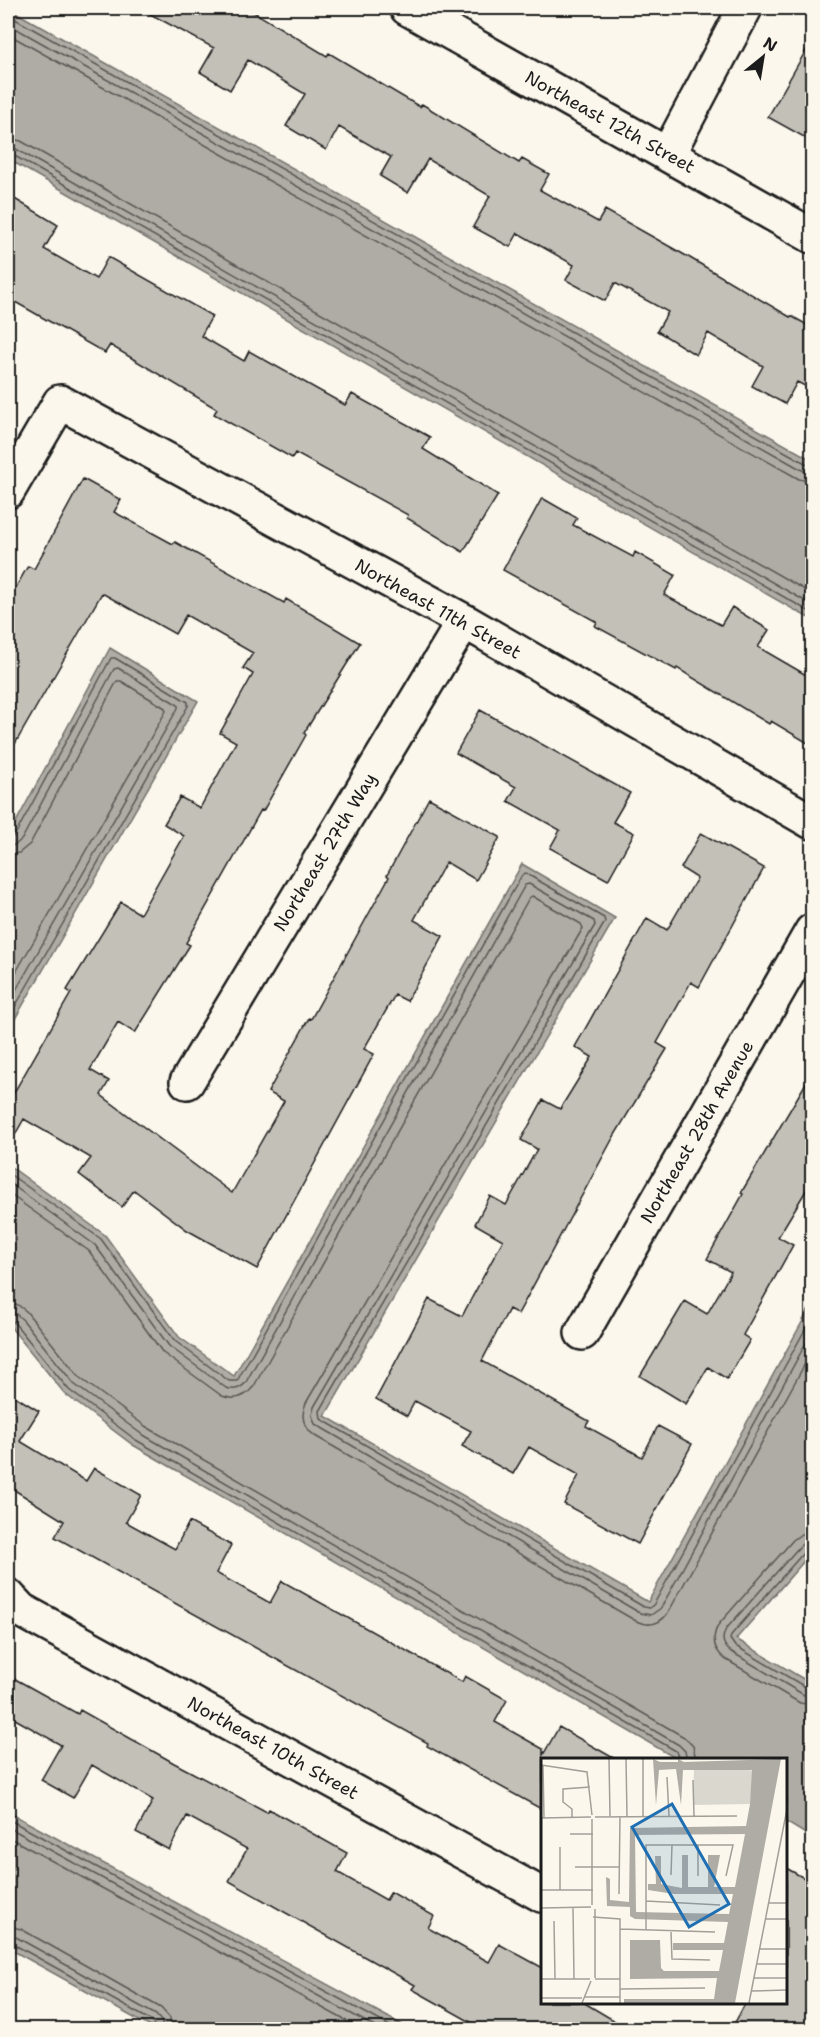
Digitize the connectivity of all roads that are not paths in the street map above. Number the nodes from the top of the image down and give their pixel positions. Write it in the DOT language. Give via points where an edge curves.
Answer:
graph roads {
  1 [pos="407,8"];
  2 [pos="745,8"];
  3 [pos="668,154"];
  4 [pos="813,236"];
  5 [pos="8,491"];
  6 [pos="464,621"];
  7 [pos="813,822"];
  8 [pos="813,931"];
  9 [pos="187,1082"];
  10 [pos="582,1334"];
  11 [pos="8,1596"];
  12 [pos="541,1893"];
  1 -- 3 [label="street, Northeast 12th Street"];
  2 -- 3 [label="street"];
  3 -- 4 [label="street, Northeast 12th Street"];
  5 -- 6 [label="street, Northeast 11th Street" via="60,402"];
  6 -- 7 [label="street, Northeast 11th Street"];
  6 -- 9 [label="street, Northeast 27th Way"];
  8 -- 10 [label="street, Northeast 28th Avenue"];
  11 -- 12 [label="street, Northeast 10th Street" via="21,1610"];
}
